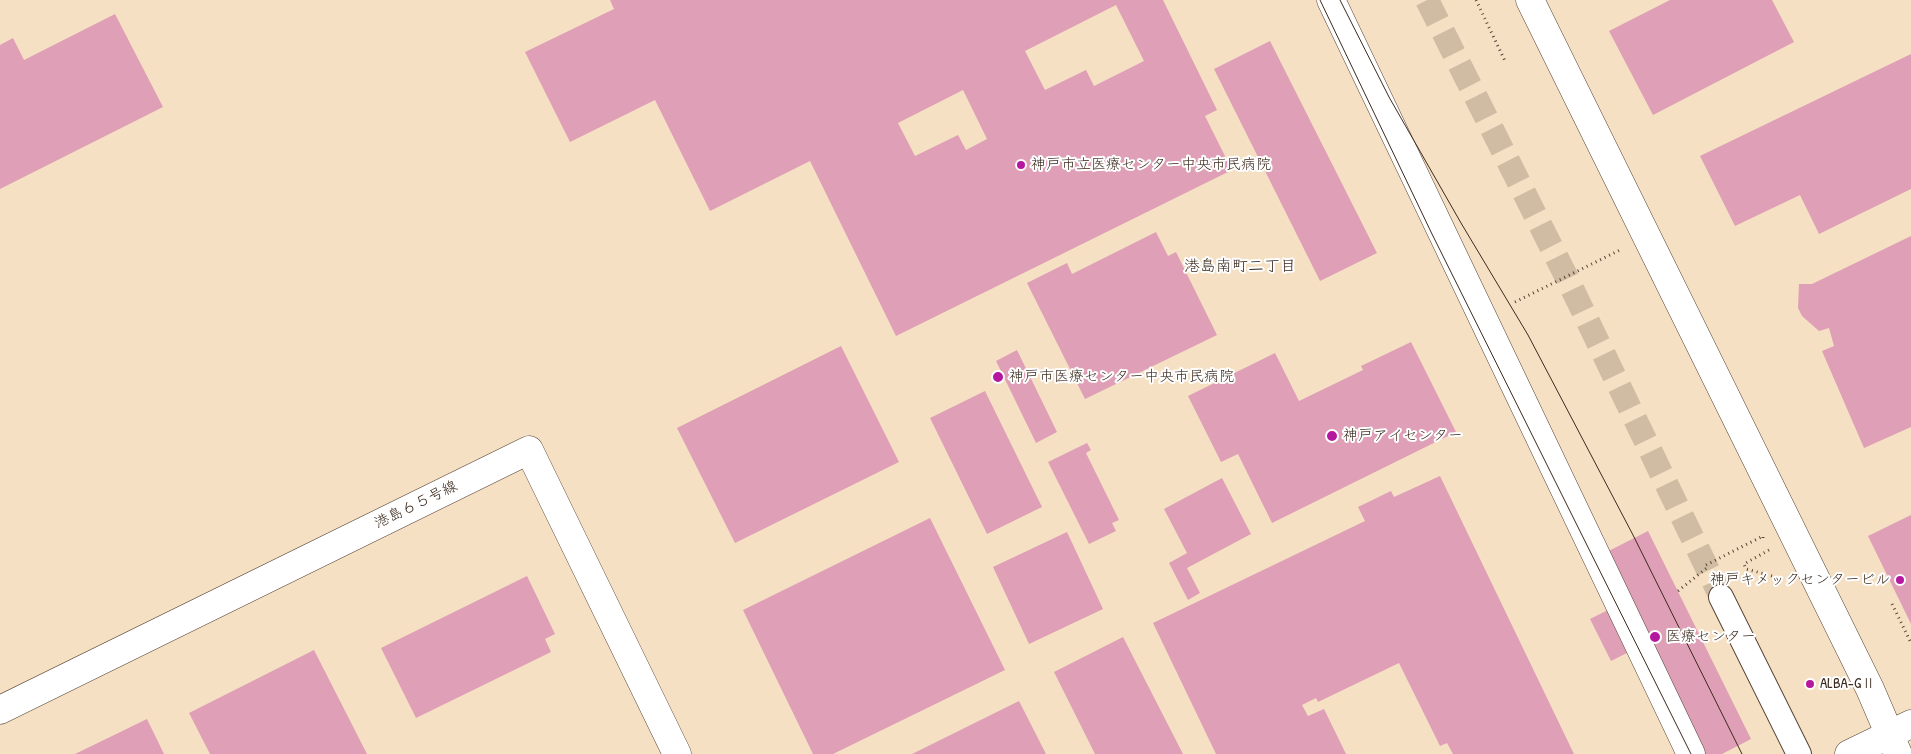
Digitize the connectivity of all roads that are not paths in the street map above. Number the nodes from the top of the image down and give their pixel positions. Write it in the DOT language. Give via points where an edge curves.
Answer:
graph roads {
  1 [pos="1331,0"];
  2 [pos="1530,0"];
  3 [pos="1722,597"];
  4 [pos="0,710"];
  5 [pos="1899,737"];
  6 [pos="677,754"];
  7 [pos="1691,754"];
  8 [pos="1800,754"];
  9 [pos="1849,754"];
  1 -- 7 [label="street"];
  2 -- 5 [label="street" via="1870,689"];
  3 -- 8 [label="street"];
  4 -- 6 [label="street, 港島６５号線" via="529,450"];
  5 -- 9 [label="street"];
}
